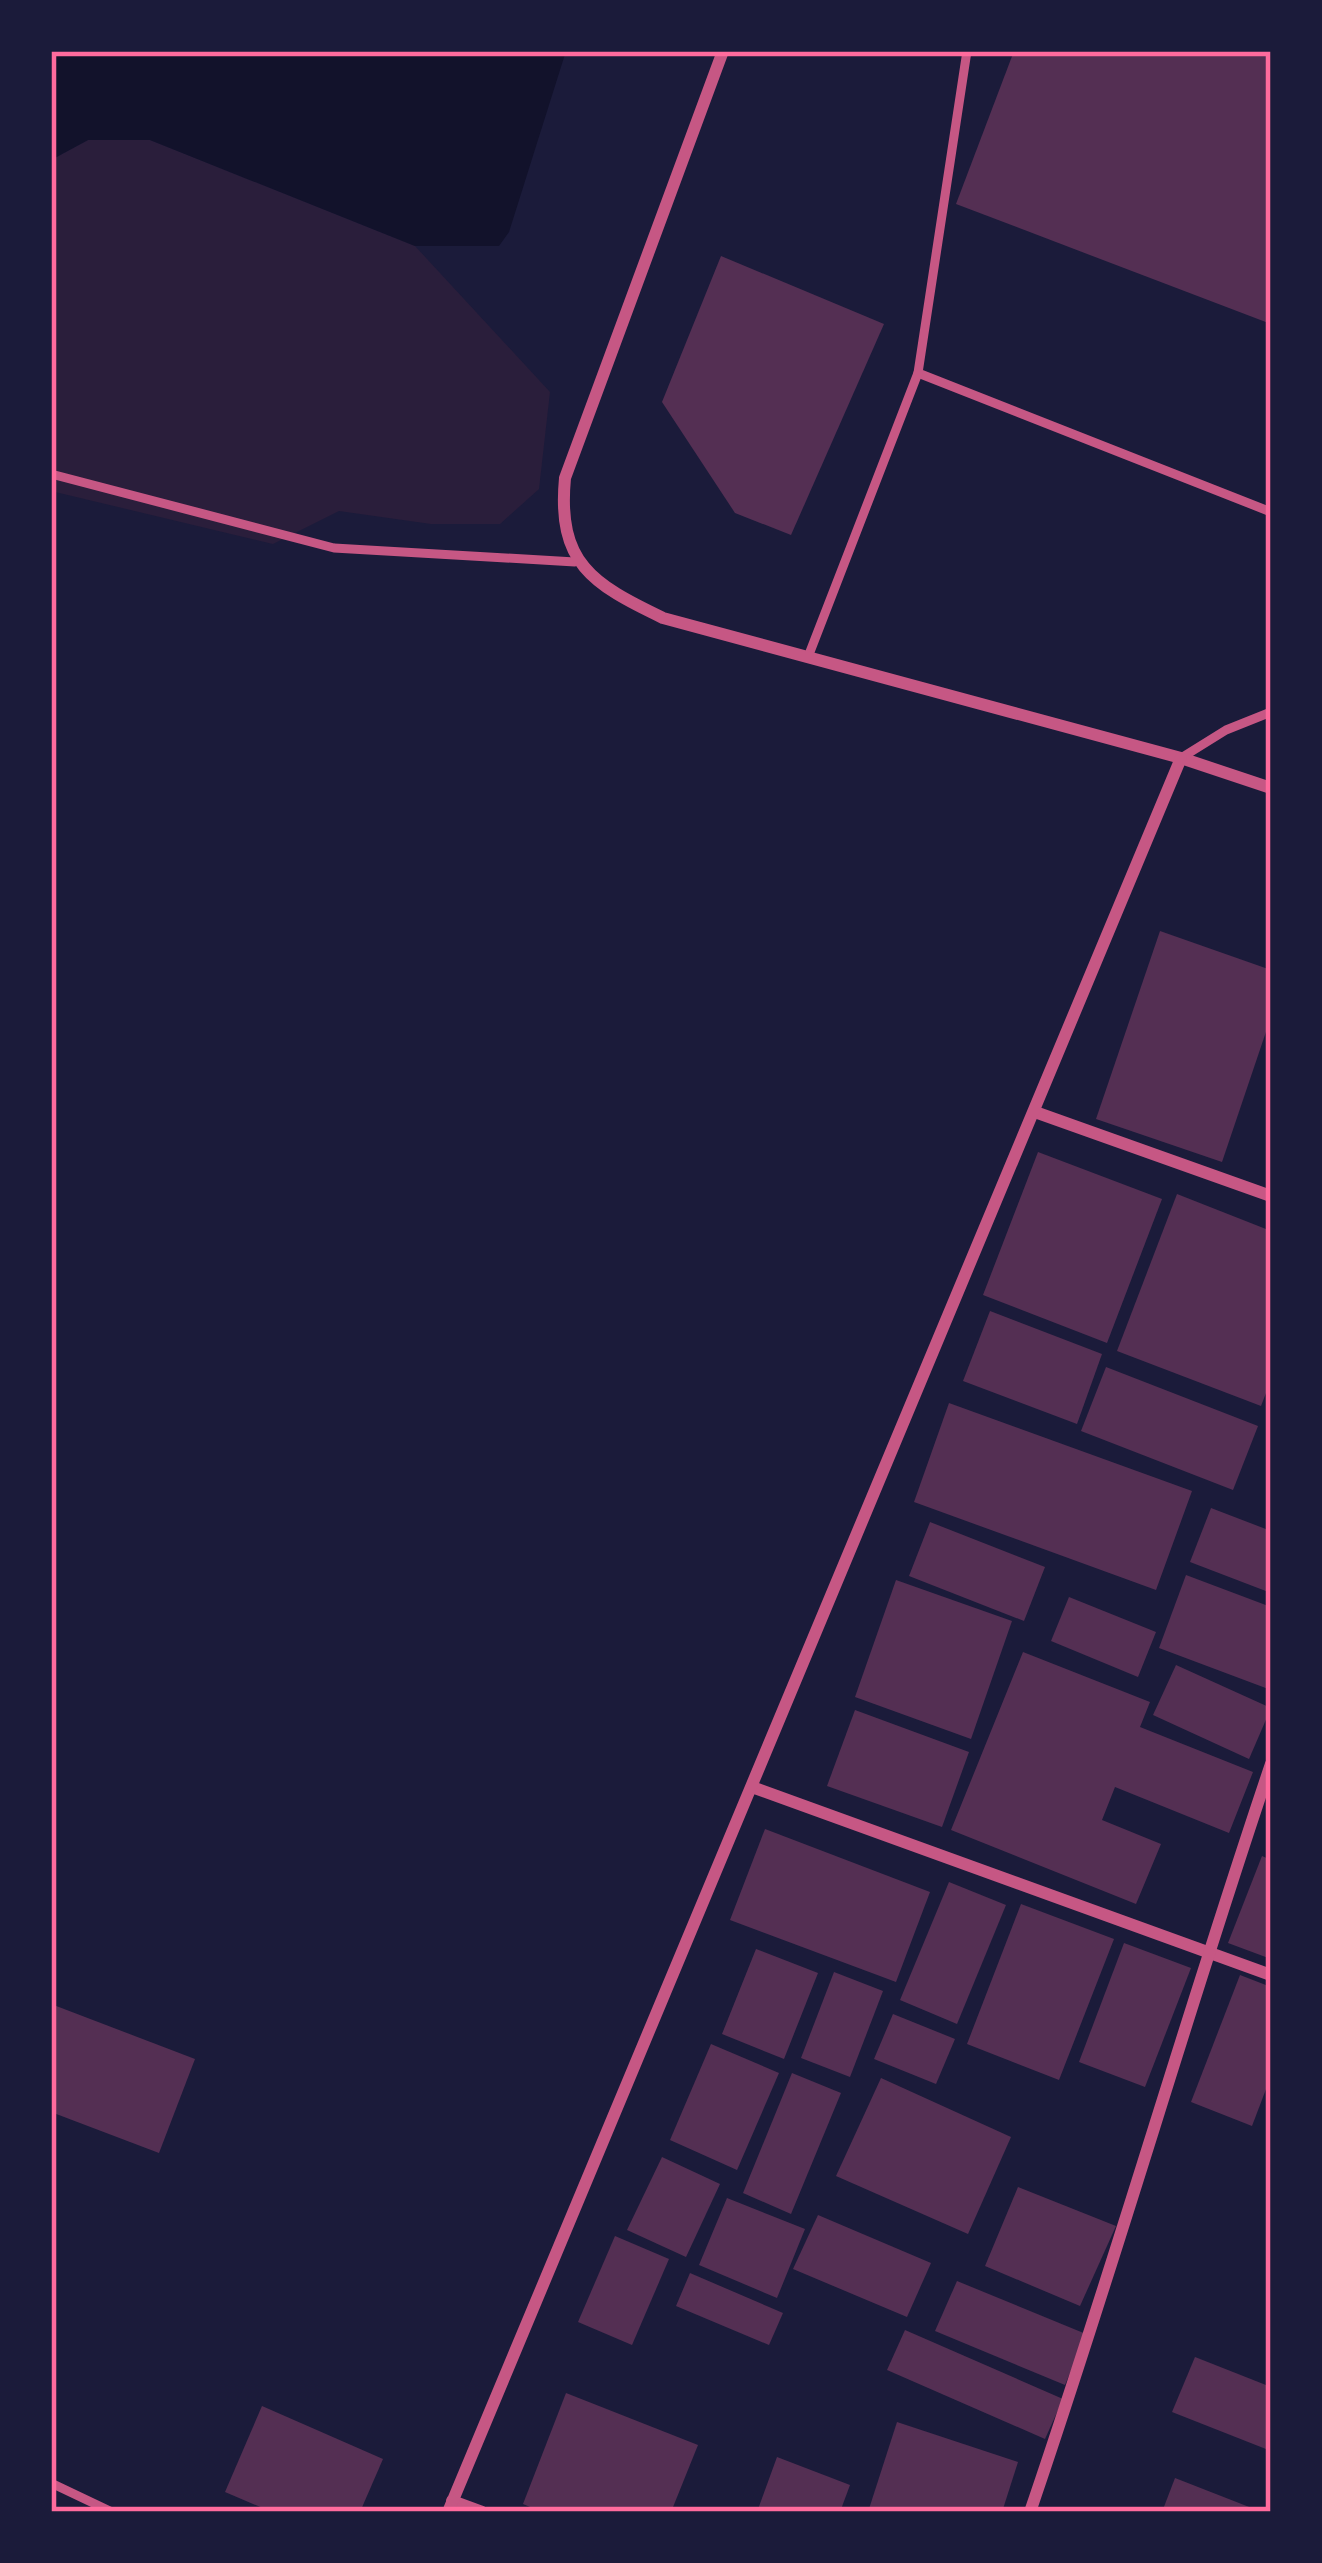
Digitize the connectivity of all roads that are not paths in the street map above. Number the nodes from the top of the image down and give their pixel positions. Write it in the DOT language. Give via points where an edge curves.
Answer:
graph roads {
  1 [pos="723,51"];
  2 [pos="967,51"];
  3 [pos="918,373"];
  4 [pos="51,474"];
  5 [pos="1271,512"];
  6 [pos="575,562"];
  7 [pos="808,657"];
  8 [pos="1271,712"];
  9 [pos="1181,758"];
  10 [pos="1271,788"];
  11 [pos="1035,1112"];
  12 [pos="1271,1196"];
  13 [pos="1271,1764"];
  14 [pos="752,1787"];
  15 [pos="1208,1951"];
  16 [pos="1271,1975"];
  17 [pos="51,2483"];
  18 [pos="450,2506"];
  19 [pos="112,2512"];
  20 [pos="482,2512"];
  21 [pos="1030,2512"];
  1 -- 6 [label="street" via="565,478 562,513"];
  2 -- 3 [label="lane"];
  3 -- 5 [label="lane"];
  3 -- 7 [label="lane"];
  4 -- 6 [label="lane" via="334,548"];
  6 -- 7 [label="street" via="611,593 663,618"];
  7 -- 9 [label="street"];
  8 -- 9 [label="lane"];
  9 -- 10 [label="street"];
  9 -- 11 [label="street"];
  11 -- 12 [label="street"];
  11 -- 14 [label="street"];
  13 -- 15 [label="street"];
  14 -- 15 [label="street"];
  14 -- 18 [label="street"];
  15 -- 16 [label="street"];
  15 -- 21 [label="street" via="1117,2258"];
  17 -- 19 [label="lane"];
  18 -- 20 [label="street"];
}
